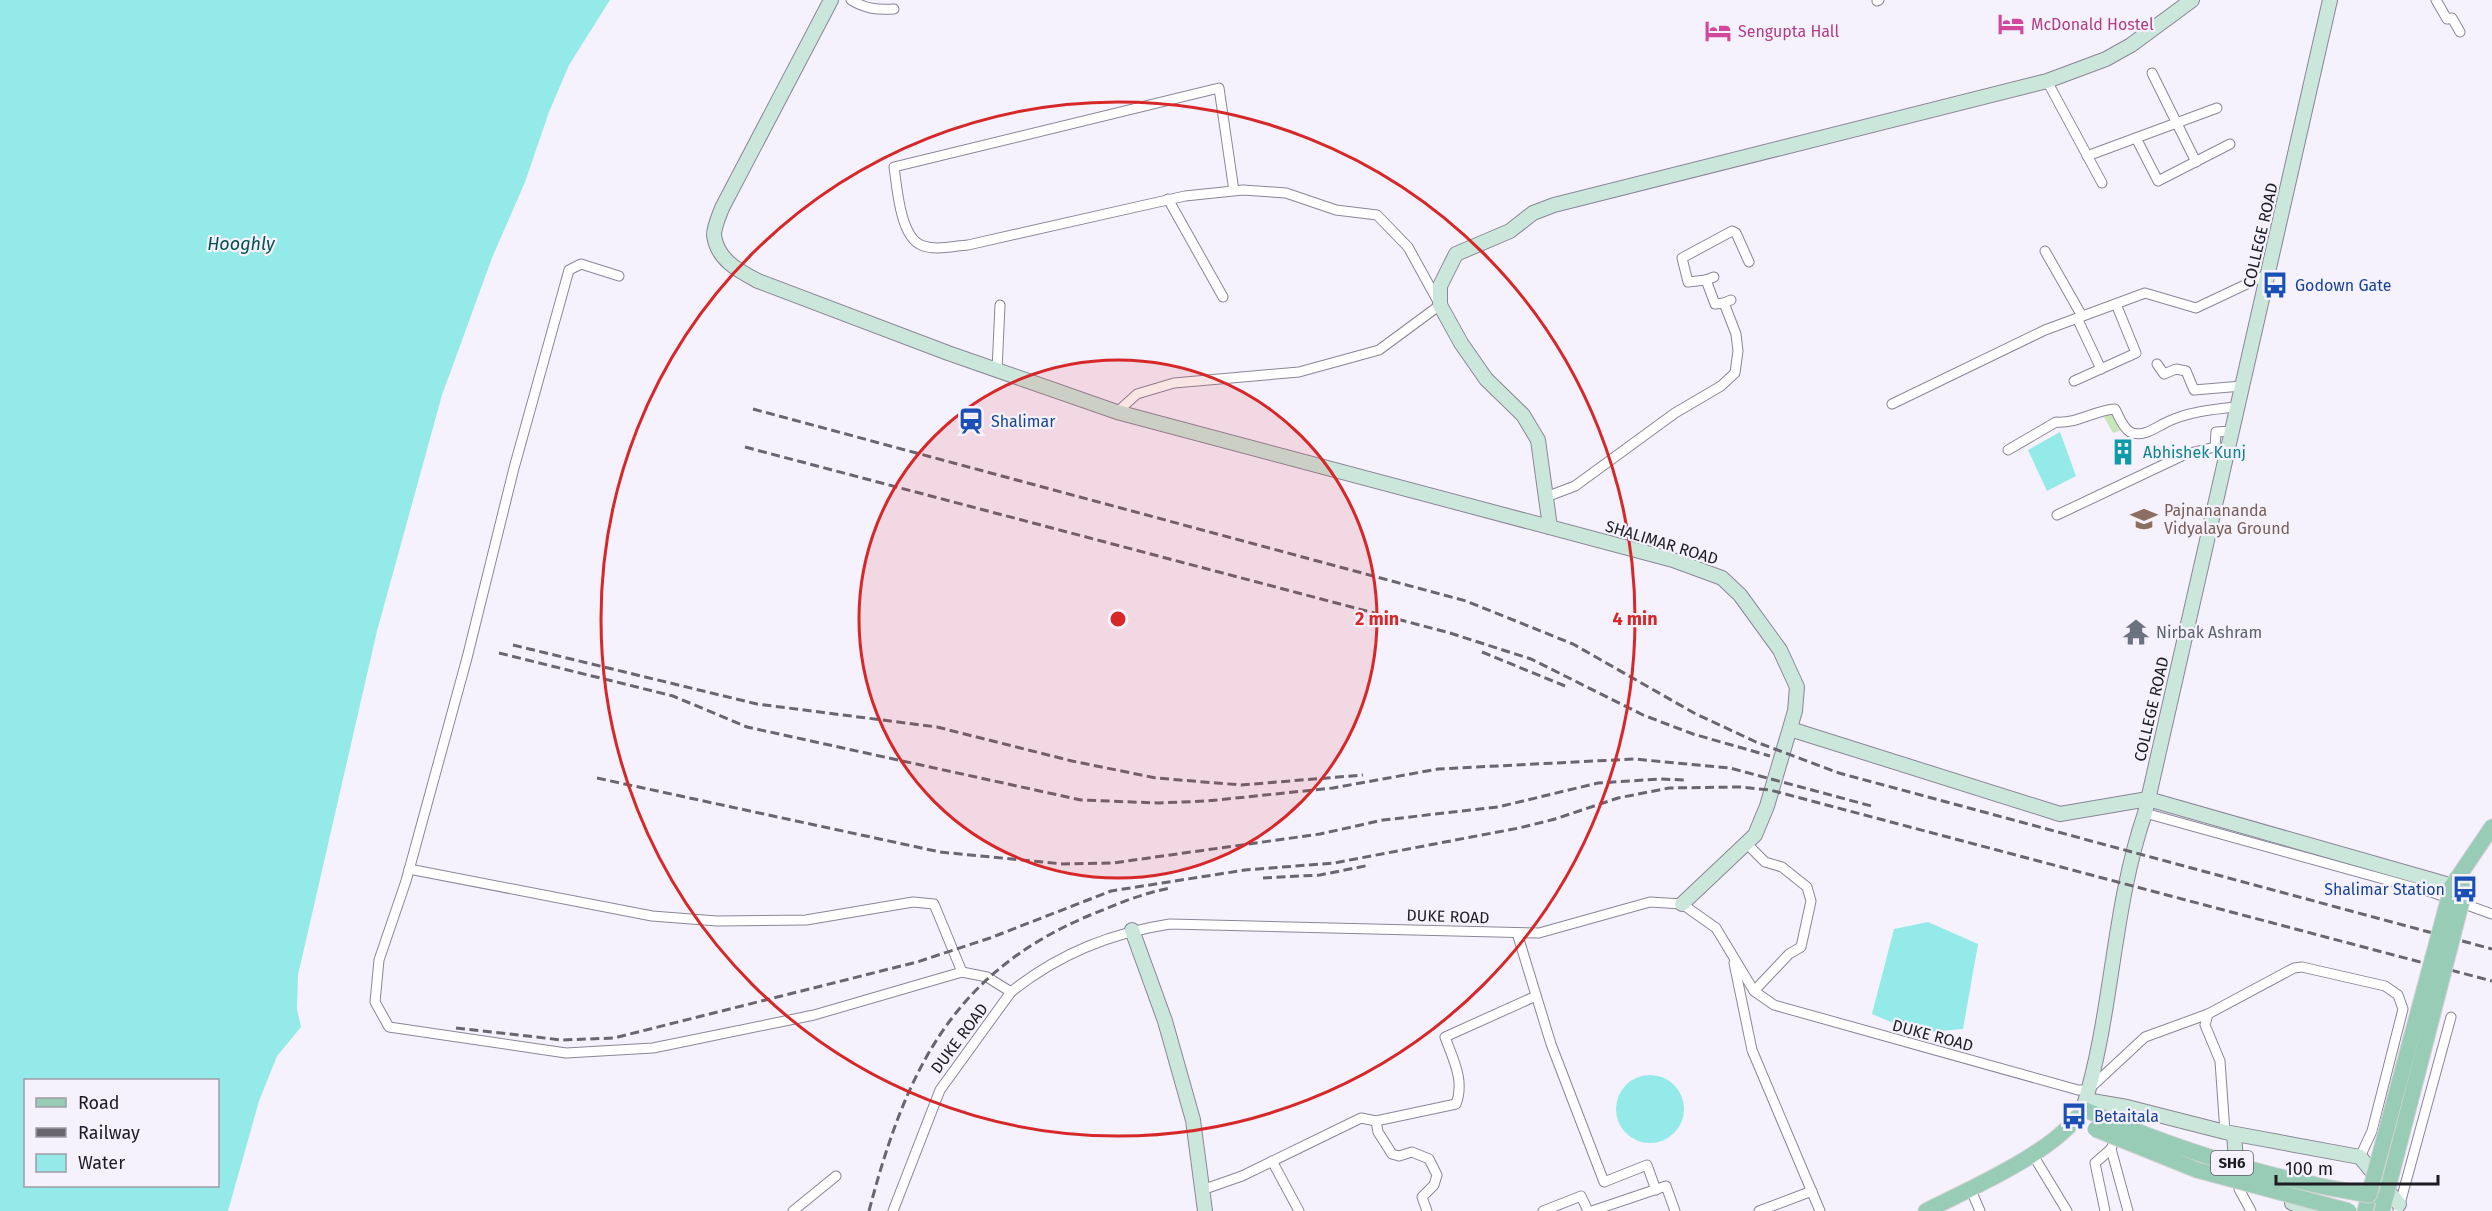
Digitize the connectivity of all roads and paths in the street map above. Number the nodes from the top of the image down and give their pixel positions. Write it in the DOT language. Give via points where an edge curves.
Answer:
graph roads {
  1 [pos="831,0"];
  2 [pos="851,0"];
  3 [pos="2192,0"];
  4 [pos="2331,0"];
  5 [pos="2436,0"];
  6 [pos="894,9"];
  7 [pos="2460,32"];
  8 [pos="2152,73"];
  9 [pos="2048,81"];
  10 [pos="2217,108"];
  11 [pos="2176,123"];
  12 [pos="2136,138"];
  13 [pos="2230,144"];
  14 [pos="2087,156"];
  15 [pos="2196,162"];
  16 [pos="2102,183"];
  17 [pos="1234,191"];
  18 [pos="1168,199"];
  19 [pos="2045,251"];
  20 [pos="1749,262"];
  21 [pos="2268,274"];
  22 [pos="620,276"];
  23 [pos="1223,297"];
  24 [pos="2116,304"];
  25 [pos="1000,305"];
  26 [pos="1440,305"];
  27 [pos="2080,317"];
  28 [pos="2157,364"];
  29 [pos="2101,369"];
  30 [pos="996,370"];
  31 [pos="2074,381"];
  32 [pos="2242,386"];
  33 [pos="1892,404"];
  34 [pos="2237,407"];
  35 [pos="1117,412"];
  36 [pos="2232,431"];
  37 [pos="2008,450"];
  38 [pos="1546,497"];
  39 [pos="2057,515"];
  40 [pos="1550,527"];
  41 [pos="1788,734"];
  42 [pos="2146,806"];
  43 [pos="2492,826"];
  44 [pos="1747,844"];
  45 [pos="409,869"];
  46 [pos="2459,887"];
  47 [pos="1682,904"];
  48 [pos="2492,914"];
  49 [pos="1132,930"];
  50 [pos="1517,933"];
  51 [pos="1733,958"];
  52 [pos="962,972"];
  53 [pos="1754,991"];
  54 [pos="1011,992"];
  55 [pos="1536,996"];
  56 [pos="2208,1014"];
  57 [pos="2451,1017"];
  58 [pos="2083,1105"];
  59 [pos="2127,1107"];
  60 [pos="1376,1121"];
  61 [pos="2098,1122"];
  62 [pos="2229,1133"];
  63 [pos="2111,1149"];
  64 [pos="2033,1155"];
  65 [pos="2360,1157"];
  66 [pos="1272,1161"];
  67 [pos="836,1176"];
  68 [pos="1970,1188"];
  69 [pos="2239,1189"];
  70 [pos="1202,1190"];
  71 [pos="1656,1190"];
  72 [pos="1812,1191"];
  73 [pos="2369,1194"];
  74 [pos="2391,1206"];
  75 [pos="2324,1209"];
  76 [pos="793,1211"];
  77 [pos="893,1211"];
  78 [pos="1205,1211"];
  79 [pos="1299,1211"];
  80 [pos="1427,1211"];
  81 [pos="1546,1211"];
  82 [pos="1590,1211"];
  83 [pos="1675,1211"];
  84 [pos="1759,1211"];
  85 [pos="1820,1211"];
  86 [pos="1926,1211"];
  87 [pos="1980,1211"];
  88 [pos="2067,1211"];
  89 [pos="2105,1211"];
  90 [pos="2128,1211"];
  91 [pos="2251,1211"];
  92 [pos="2349,1211"];
  93 [pos="2365,1211"];
  1 -- 30 [label="street, SHALIMAR ROAD" via="722,208 714,234 719,250 734,268 758,281"];
  2 -- 6 [label="street" via="870,9"];
  3 -- 9 [label="street" via="2131,45"];
  4 -- 21 [label="street, COLLEGE ROAD"];
  5 -- 7 [label="street" via="2446,19 2452,18"];
  8 -- 11 [label="street"];
  9 -- 14 [label="street"];
  9 -- 26 [label="street" via="1554,205 1533,213 1510,231 1456,254 1440,286"];
  10 -- 11 [label="street"];
  11 -- 12 [label="street"];
  11 -- 15 [label="street"];
  12 -- 14 [label="street"];
  12 -- 15 [label="street" via="2158,181"];
  13 -- 15 [label="street"];
  14 -- 16 [label="street"];
  17 -- 18 [label="street"];
  17 -- 18 [label="street" via="1219,88 894,168 901,214 909,232 919,244 935,248 968,245"];
  17 -- 26 [label="street" via="1286,193 1336,210 1377,215 1408,247"];
  18 -- 23 [label="street"];
  19 -- 27 [label="street"];
  20 -- 38 [label="street" via="1732,231 1682,258 1688,282 1710,279 1715,304 1727,302 1738,351 1735,373 1575,486"];
  21 -- 24 [label="street" via="2196,308 2145,293"];
  21 -- 32 [label="street, COLLEGE ROAD"];
  22 -- 45 [label="street" via="581,264 569,270 513,468 467,658"];
  24 -- 27 [label="street"];
  24 -- 29 [label="street" via="2136,353"];
  25 -- 30 [label="street"];
  26 -- 35 [label="street" via="1406,332 1370,353 1299,372 1174,383 1137,394"];
  26 -- 38 [label="street" via="1486,379 1523,415 1538,440"];
  27 -- 29 [label="street"];
  27 -- 33 [label="street"];
  28 -- 32 [label="street" via="2164,374 2176,369 2186,371 2193,390"];
  29 -- 31 [label="street"];
  30 -- 35 [label="street, SHALIMAR ROAD"];
  32 -- 34 [label="street, COLLEGE ROAD"];
  34 -- 36 [label="street, COLLEGE ROAD"];
  34 -- 37 [label="street" via="2184,416 2146,433 2130,432 2115,409 2107,409 2056,422"];
  35 -- 40 [label="street, SHALIMAR ROAD"];
  36 -- 39 [label="street" via="2216,432 2214,447 2186,454"];
  36 -- 42 [label="street, COLLEGE ROAD"];
  38 -- 40 [label="street"];
  40 -- 41 [label="street, SHALIMAR ROAD" via="1673,560 1722,578 1740,595 1780,650 1797,687 1796,711"];
  41 -- 42 [label="street" via="2060,814"];
  41 -- 44 [label="street, SHALIMAR ROAD" via="1767,806"];
  42 -- 46 [label="street" via="2267,834"];
  42 -- 48 [label="street"];
  42 -- 58 [label="street, COLLEGE ROAD" via="2124,882 2095,1073"];
  43 -- 46 [label="main road"];
  44 -- 47 [label="street, SHALIMAR ROAD"];
  44 -- 53 [label="street" via="1765,862 1782,867 1807,887 1811,901 1801,947 1789,954"];
  45 -- 52 [label="street" via="652,916 717,921 806,920 913,902 934,904"];
  45 -- 52 [label="street" via="379,960 375,1002 389,1027 566,1053 653,1048 813,1015"];
  46 -- 73 [label="main road, bridge"];
  46 -- 74 [label="main road, bridge"];
  47 -- 50 [label="street, DUKE ROAD" via="1650,902 1539,933"];
  47 -- 51 [label="street, DUKE ROAD" via="1716,928"];
  49 -- 50 [label="street, DUKE ROAD" via="1170,924"];
  49 -- 54 [label="street, DUKE ROAD" via="1084,945"];
  49 -- 70 [label="street" via="1165,1021 1192,1120"];
  50 -- 55 [label="street"];
  51 -- 53 [label="street, DUKE ROAD"];
  51 -- 72 [label="street" via="1752,1050"];
  52 -- 54 [label="street" via="987,977"];
  53 -- 58 [label="street, DUKE ROAD" via="1774,1005 2078,1090"];
  54 -- 77 [label="street, DUKE ROAD" via="940,1090"];
  55 -- 60 [label="street" via="1444,1037 1458,1075 1461,1092 1456,1104"];
  55 -- 71 [label="street" via="1604,1182 1647,1165"];
  56 -- 58 [label="street" via="2145,1036"];
  56 -- 62 [label="street" via="2205,1025 2220,1061"];
  56 -- 65 [label="street" via="2302,967 2385,986 2398,995 2403,1009 2372,1131"];
  57 -- 74 [label="street"];
  58 -- 59 [label="street"];
  58 -- 61 [label="main road, SH6"];
  58 -- 64 [label="main road"];
  59 -- 62 [label="street"];
  59 -- 63 [label="street"];
  60 -- 66 [label="street" via="1361,1118"];
  60 -- 80 [label="street" via="1377,1132 1392,1154 1412,1152 1429,1159 1437,1175 1434,1185 1422,1197"];
  61 -- 73 [label="main road, SH6, bridge" via="2197,1155 2331,1189"];
  61 -- 75 [label="main road, SH6, bridge" via="2197,1170"];
  62 -- 65 [label="street"];
  62 -- 69 [label="street"];
  63 -- 89 [label="street" via="2095,1163"];
  63 -- 90 [label="street"];
  64 -- 68 [label="main road"];
  64 -- 88 [label="street"];
  65 -- 74 [label="street"];
  66 -- 70 [label="street"];
  66 -- 79 [label="street"];
  67 -- 76 [label="street"];
  68 -- 86 [label="main road"];
  68 -- 87 [label="street"];
  69 -- 75 [label="street"];
  69 -- 91 [label="street"];
  70 -- 78 [label="street"];
  71 -- 82 [label="street"];
  71 -- 83 [label="street" via="1666,1186"];
  72 -- 84 [label="street"];
  72 -- 85 [label="street"];
  73 -- 74 [label="main road, SH6, bridge"];
  73 -- 93 [label="main road"];
  75 -- 92 [label="main road, SH6, bridge"];
  81 -- 82 [label="street" via="1581,1196"];
}
